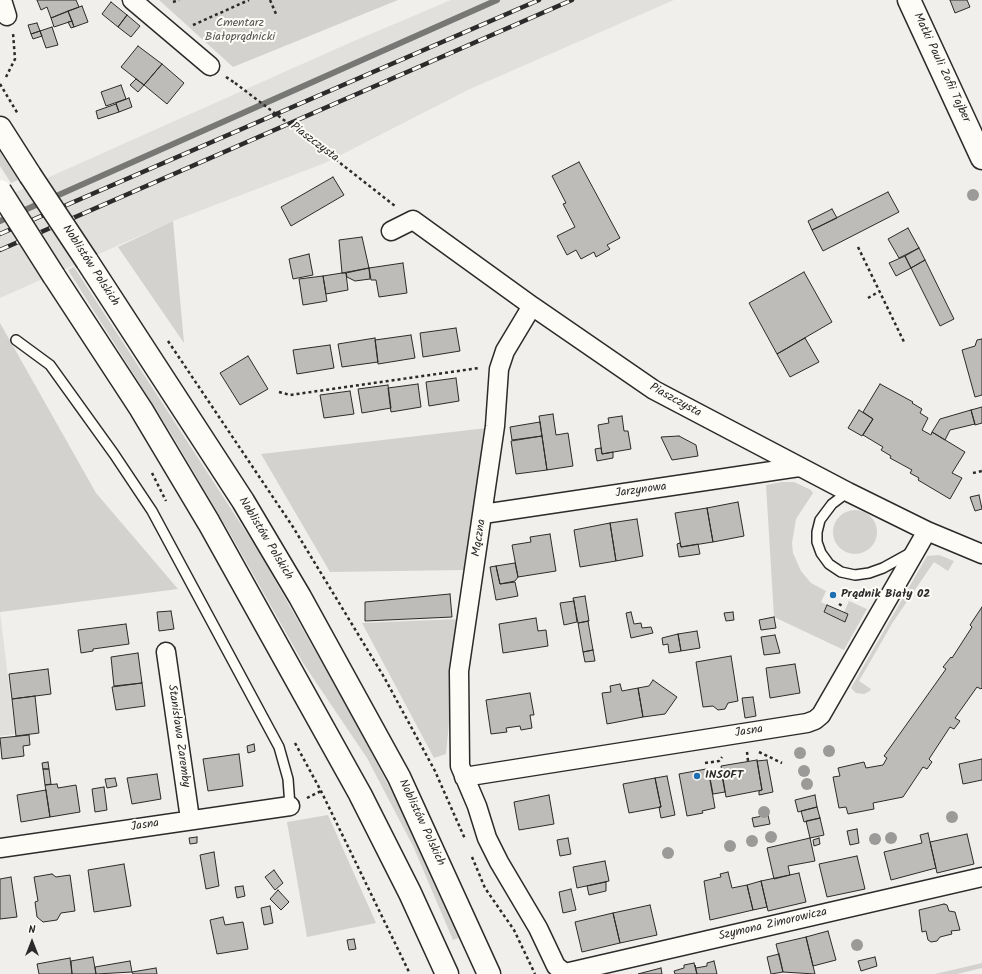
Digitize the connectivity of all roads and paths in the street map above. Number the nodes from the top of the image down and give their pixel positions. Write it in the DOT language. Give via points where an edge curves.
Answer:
graph roads {
  1 [pos="132,0"];
  2 [pos="179,0"];
  3 [pos="249,0"];
  4 [pos="270,0"];
  5 [pos="909,0"];
  6 [pos="173,2"];
  7 [pos="5,8"];
  8 [pos="276,14"];
  9 [pos="189,27"];
  10 [pos="210,66"];
  11 [pos="6,77"];
  12 [pos="235,83"];
  13 [pos="0,128"];
  14 [pos="982,158"];
  15 [pos="0,191"];
  16 [pos="392,203"];
  17 [pos="391,231"];
  18 [pos="858,247"];
  19 [pos="880,292"];
  20 [pos="868,298"];
  21 [pos="532,306"];
  22 [pos="16,340"];
  23 [pos="905,344"];
  24 [pos="500,370"];
  25 [pos="279,392"];
  26 [pos="799,467"];
  27 [pos="982,471"];
  28 [pos="973,473"];
  29 [pos="848,492"];
  30 [pos="483,514"];
  31 [pos="927,531"];
  32 [pos="916,549"];
  33 [pos="982,554"];
  34 [pos="839,604"];
  35 [pos="844,607"];
  36 [pos="166,652"];
  37 [pos="724,753"];
  38 [pos="748,761"];
  39 [pos="782,763"];
  40 [pos="705,764"];
  41 [pos="464,777"];
  42 [pos="321,791"];
  43 [pos="290,806"];
  44 [pos="190,819"];
  45 [pos="0,848"];
  46 [pos="982,877"];
  47 [pos="565,973"];
  48 [pos="410,974"];
  49 [pos="447,974"];
  50 [pos="489,974"];
  1 -- 10 [label="street"];
  2 -- 6 [label="path"];
  3 -- 9 [label="path"];
  4 -- 8 [label="path"];
  5 -- 14 [label="main road, Matki Pauli Zofii Tajber"];
  7 -- 11 [label="path" via="13,34 14,59"];
  12 -- 16 [label="path, Piaszczysta, bridge"];
  13 -- 50 [label="main road, Noblistów Polskich, bridge" via="243,501 300,597 399,777"];
  15 -- 49 [label="main road, bridge" via="142,409 240,578 360,794"];
  17 -- 21 [label="street, Piaszczysta" via="413,220"];
  18 -- 19 [label="path"];
  19 -- 20 [label="path"];
  19 -- 23 [label="path"];
  21 -- 24 [label="street, Mączna" via="505,351"];
  21 -- 26 [label="street, Piaszczysta" via="654,390"];
  22 -- 43 [label="lane" via="50,365 152,512 279,747 288,779"];
  24 -- 25 [label="path" via="471,368 290,395"];
  24 -- 30 [label="street, Mączna"];
  26 -- 29 [label="street, Piaszczysta"];
  26 -- 30 [label="street, Jarzynowa"];
  27 -- 28 [label="path"];
  29 -- 31 [label="street, Piaszczysta"];
  29 -- 32 [label="lane" via="832,504 820,520 817,542 829,564 848,574 869,573"];
  30 -- 41 [label="street, Mączna" via="460,672 460,766"];
  31 -- 32 [label="street, Jasna"];
  31 -- 33 [label="street, Piaszczysta"];
  32 -- 41 [label="street, Jasna" via="821,715 815,720"];
  34 -- 35 [label="path"];
  36 -- 44 [label="street, Stanisława Zaremby"];
  37 -- 40 [label="path" via="719,761"];
  38 -- 39 [label="path" via="746,751 753,748"];
  41 -- 47 [label="street, Mączna" via="499,862 538,928 556,966"];
  42 -- 48 [label="path"];
  43 -- 44 [label="street, Jasna"];
  44 -- 45 [label="street, Jasna"];
  46 -- 47 [label="street, Szymona Zimorowicza"];
}
